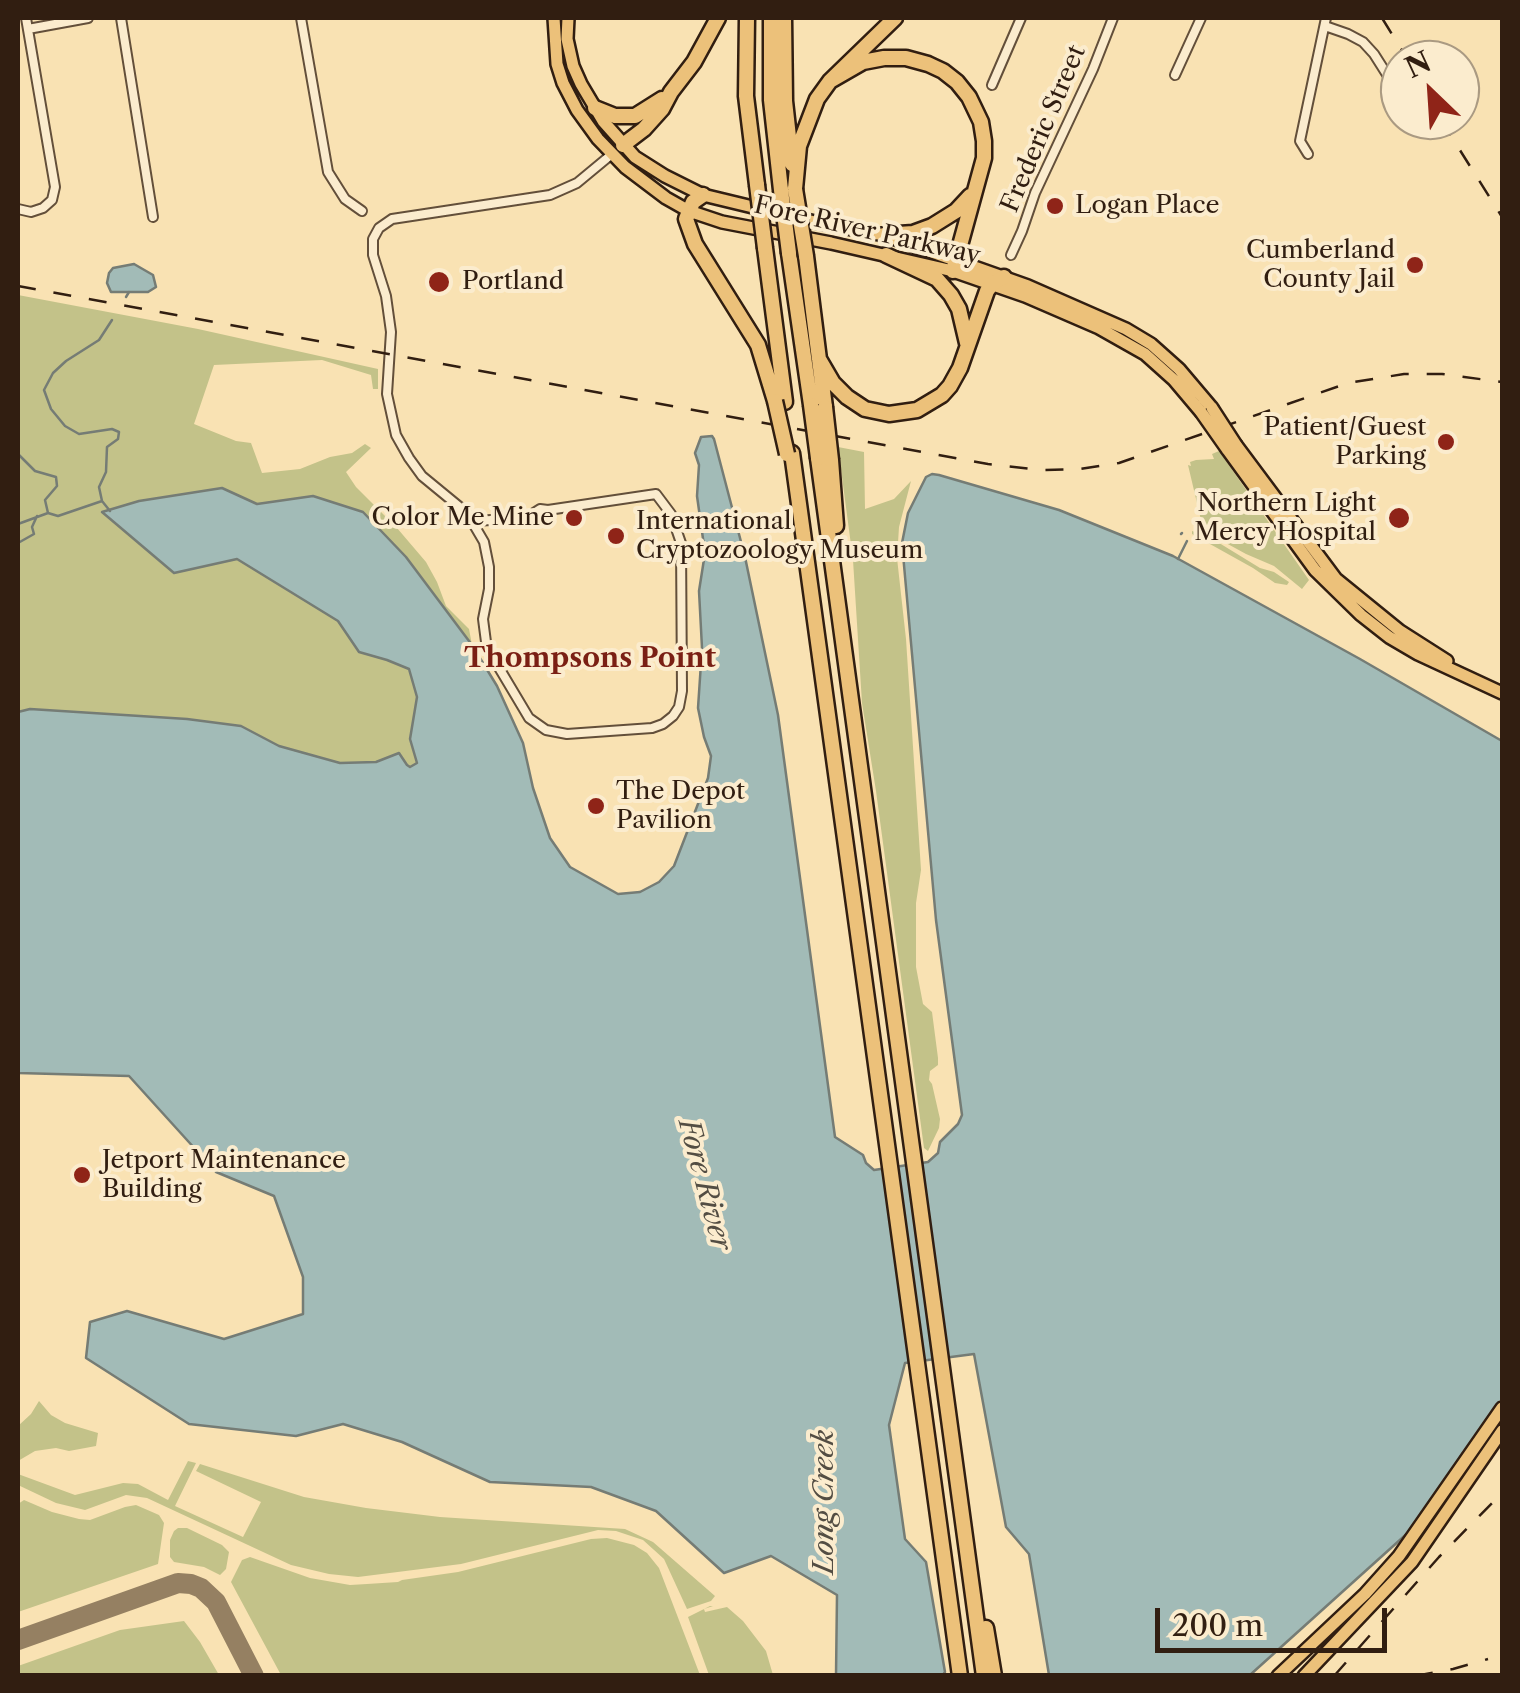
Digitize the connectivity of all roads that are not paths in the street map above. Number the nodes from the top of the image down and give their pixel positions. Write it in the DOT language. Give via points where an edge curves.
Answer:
graph roads {
  1 [pos="26,18"];
  2 [pos="88,18"];
  3 [pos="121,18"];
  4 [pos="301,18"];
  5 [pos="554,18"];
  6 [pos="568,18"];
  7 [pos="718,18"];
  8 [pos="747,18"];
  9 [pos="771,18"];
  10 [pos="784,18"];
  11 [pos="895,18"];
  12 [pos="1021,18"];
  13 [pos="1112,18"];
  14 [pos="1201,18"];
  15 [pos="1325,22"];
  16 [pos="28,29"];
  17 [pos="1380,63"];
  18 [pos="1175,74"];
  19 [pos="830,80"];
  20 [pos="992,86"];
  21 [pos="671,92"];
  22 [pos="596,108"];
  23 [pos="618,150"];
  24 [pos="1308,154"];
  25 [pos="788,190"];
  26 [pos="974,192"];
  27 [pos="704,195"];
  28 [pos="18,209"];
  29 [pos="362,211"];
  30 [pos="689,211"];
  31 [pos="154,217"];
  32 [pos="884,234"];
  33 [pos="1010,255"];
  34 [pos="886,256"];
  35 [pos="953,266"];
  36 [pos="998,280"];
  37 [pos="967,344"];
  38 [pos="819,359"];
  39 [pos="780,402"];
  40 [pos="818,406"];
  41 [pos="474,521"];
  42 [pos="1502,694"];
  43 [pos="1502,1408"];
  44 [pos="1502,1431"];
  45 [pos="1424,1534"];
  46 [pos="964,1535"];
  47 [pos="960,1676"];
  48 [pos="984,1676"];
  49 [pos="994,1676"];
  50 [pos="1278,1676"];
  51 [pos="1304,1676"];
  1 -- 16 [label="street"];
  2 -- 16 [label="street"];
  3 -- 31 [label="street"];
  4 -- 29 [label="street" via="328,172"];
  5 -- 23 [label="main road, Fore River Parkway" via="562,83 598,139"];
  6 -- 22 [label="main road, Fore River Parkway" via="573,66"];
  7 -- 21 [label="highway"];
  8 -- 39 [label="highway, bridge" via="746,96"];
  9 -- 25 [label="highway" via="771,100"];
  10 -- 25 [label="highway"];
  11 -- 19 [label="highway"];
  12 -- 20 [label="street"];
  13 -- 33 [label="street, Frederic Street"];
  14 -- 18 [label="street"];
  15 -- 17 [label="street" via="1363,42"];
  15 -- 24 [label="street" via="1300,141"];
  16 -- 28 [label="street" via="56,184 43,208"];
  19 -- 25 [label="highway" via="801,137"];
  19 -- 26 [label="highway" via="863,62 892,57 921,61 950,76 969,96 983,132"];
  21 -- 22 [label="highway" via="635,116"];
  21 -- 23 [label="highway" via="644,129"];
  22 -- 23 [label="main road, Fore River Parkway"];
  23 -- 27 [label="main road, Fore River Parkway"];
  23 -- 30 [label="main road, Fore River Parkway" via="626,167"];
  23 -- 41 [label="street" via="566,190 392,219 373,238 386,296 388,394 396,435 422,476"];
  25 -- 38 [label="highway, bridge" via="806,256"];
  25 -- 40 [label="highway, bridge" via="789,253"];
  26 -- 32 [label="highway" via="932,226"];
  26 -- 35 [label="highway"];
  27 -- 30 [label="highway"];
  27 -- 32 [label="main road, Fore River Parkway"];
  30 -- 34 [label="main road, Fore River Parkway"];
  30 -- 39 [label="highway" via="695,244 758,345"];
  32 -- 35 [label="main road, Fore River Parkway"];
  34 -- 35 [label="main road, Fore River Parkway"];
  34 -- 37 [label="highway" via="944,287 959,309"];
  35 -- 36 [label="main road, Fore River Parkway"];
  36 -- 37 [label="highway" via="987,291"];
  36 -- 42 [label="main road, Fore River Parkway, bridge" via="1126,329 1206,410 1339,595 1389,637"];
  37 -- 38 [label="highway" via="950,386 917,410 901,413 864,409 833,383"];
  38 -- 40 [label="highway"];
  39 -- 47 [label="highway, bridge" via="802,519"];
  40 -- 46 [label="highway, bridge"];
  41 -- 41 [label="street" via="656,494 681,543 682,691 673,716 652,728 600,732 554,732 535,724 486,642 488,567"];
  43 -- 45 [label="main road"];
  44 -- 45 [label="main road"];
  45 -- 50 [label="main road"];
  45 -- 51 [label="main road" via="1394,1582"];
  46 -- 48 [label="highway"];
  46 -- 49 [label="highway"];
}
